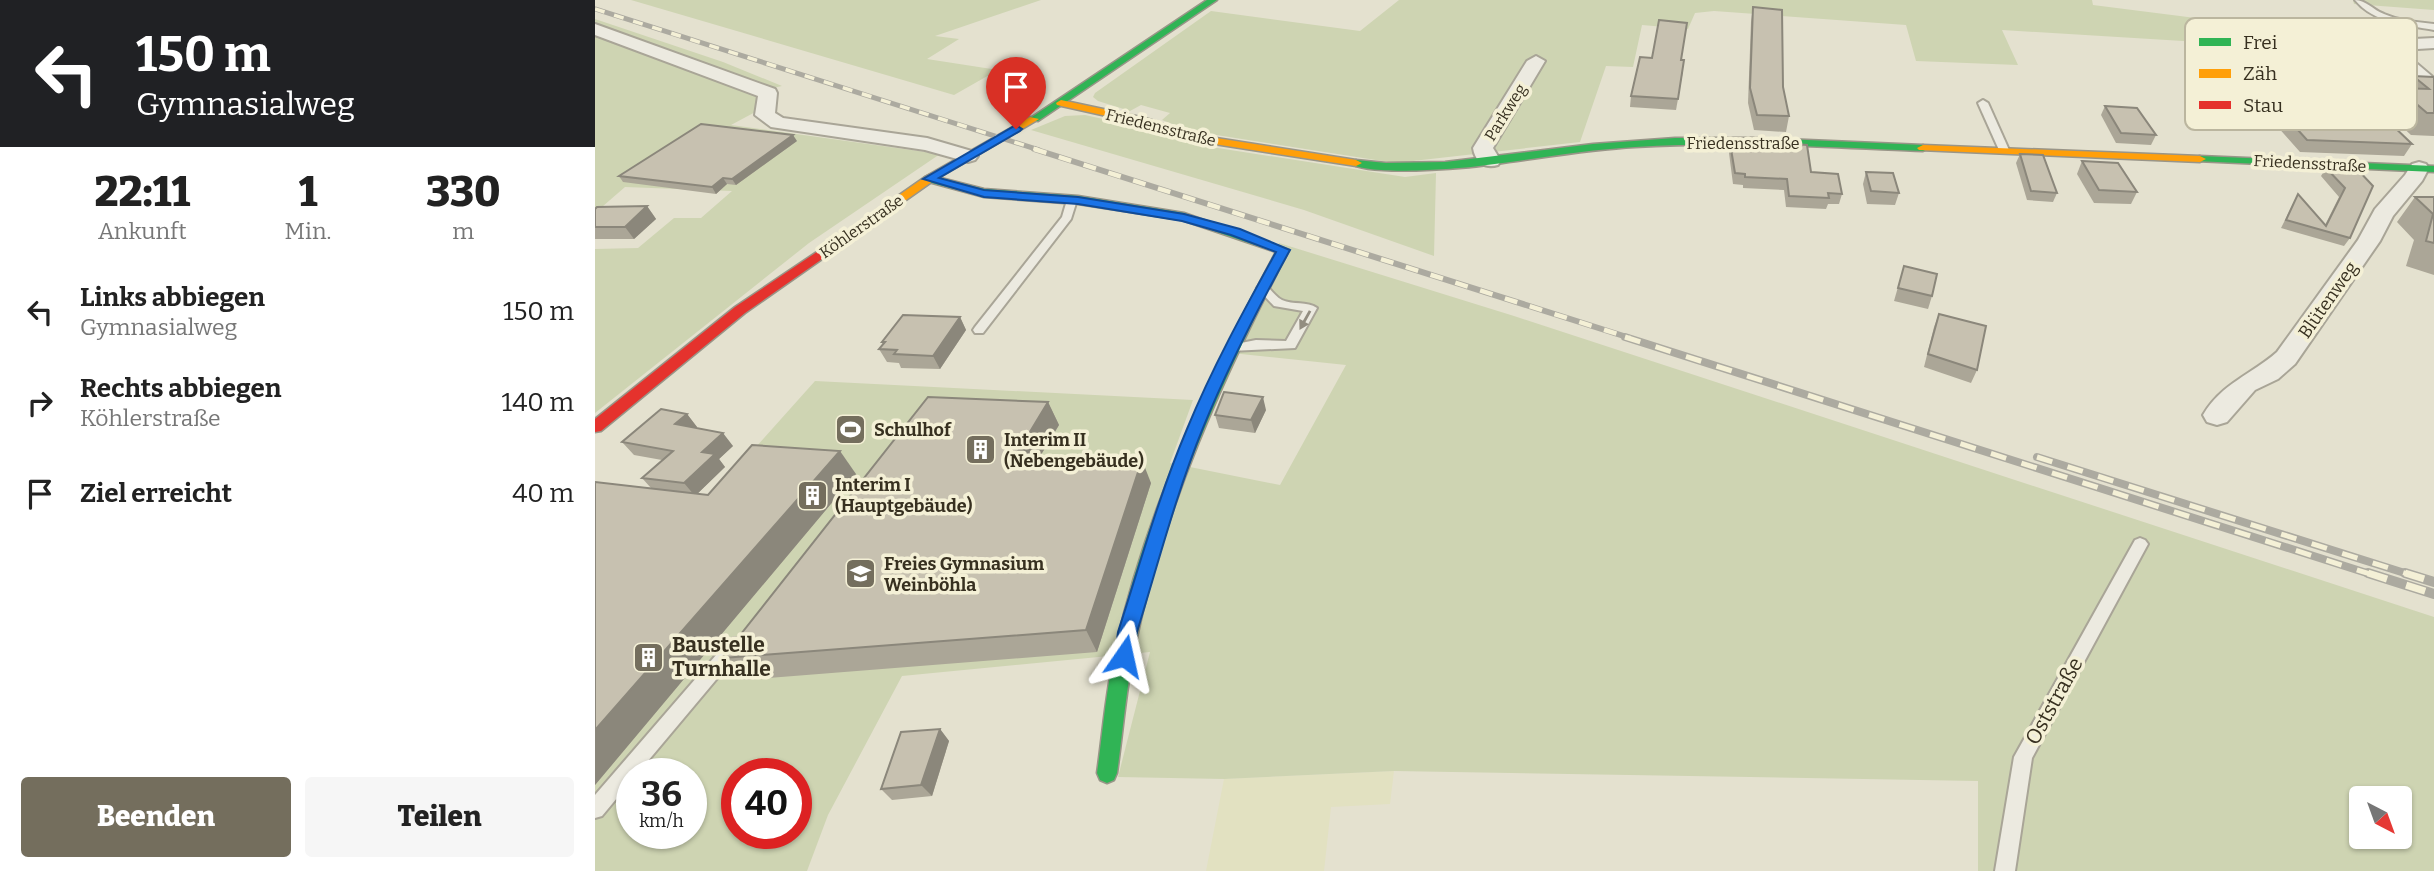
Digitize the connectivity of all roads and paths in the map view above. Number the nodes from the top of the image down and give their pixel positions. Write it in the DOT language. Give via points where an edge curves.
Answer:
graph roads {
  1 [pos="1213,0"];
  2 [pos="2359,0"];
  3 [pos="2395,18"];
  4 [pos="595,29"];
  5 [pos="1536,61"];
  6 [pos="2417,73"];
  7 [pos="2434,87"];
  8 [pos="1061,103"];
  9 [pos="1983,103"];
  10 [pos="2004,150"];
  11 [pos="968,156"];
  12 [pos="1491,161"];
  13 [pos="2427,168"];
  14 [pos="929,179"];
  15 [pos="1072,200"];
  16 [pos="1263,288"];
  17 [pos="979,330"];
  18 [pos="1231,349"];
  19 [pos="2217,415"];
  20 [pos="595,427"];
  21 [pos="2140,544"];
  22 [pos="743,635"];
  23 [pos="1107,774"];
  24 [pos="595,809"];
  25 [pos="2005,871"];
  1 -- 8 [label="street, Köhlerstraße"];
  2 -- 3 [label="lane" via="2366,9"];
  4 -- 11 [label="street" via="768,93 765,115 778,122 927,144"];
  5 -- 12 [label="street, Parkweg" via="1483,148"];
  6 -- 7 [label="street"];
  8 -- 11 [label="street, Köhlerstraße"];
  8 -- 12 [label="street, Friedensstraße" via="1142,120 1195,138 1391,169"];
  9 -- 10 [label="lane"];
  10 -- 12 [label="street, Friedensstraße" via="1732,140 1594,147"];
  10 -- 13 [label="street, Friedensstraße"];
  11 -- 14 [label="street, Köhlerstraße"];
  13 -- 19 [label="street, Blütenweg" via="2383,214 2286,358 2246,384"];
  14 -- 15 [label="street" via="984,193"];
  14 -- 20 [label="street, Köhlerstraße" via="740,310"];
  15 -- 16 [label="street" via="1184,218 1283,250"];
  15 -- 17 [label="lane" via="1067,217"];
  16 -- 18 [label="street"];
  16 -- 18 [label="lane, one-way" via="1278,303 1311,308 1290,345"];
  18 -- 23 [label="street" via="1175,480 1128,632"];
  21 -- 25 [label="lane, Oststraße" via="2024,757"];
  22 -- 24 [label="lane"];
}
